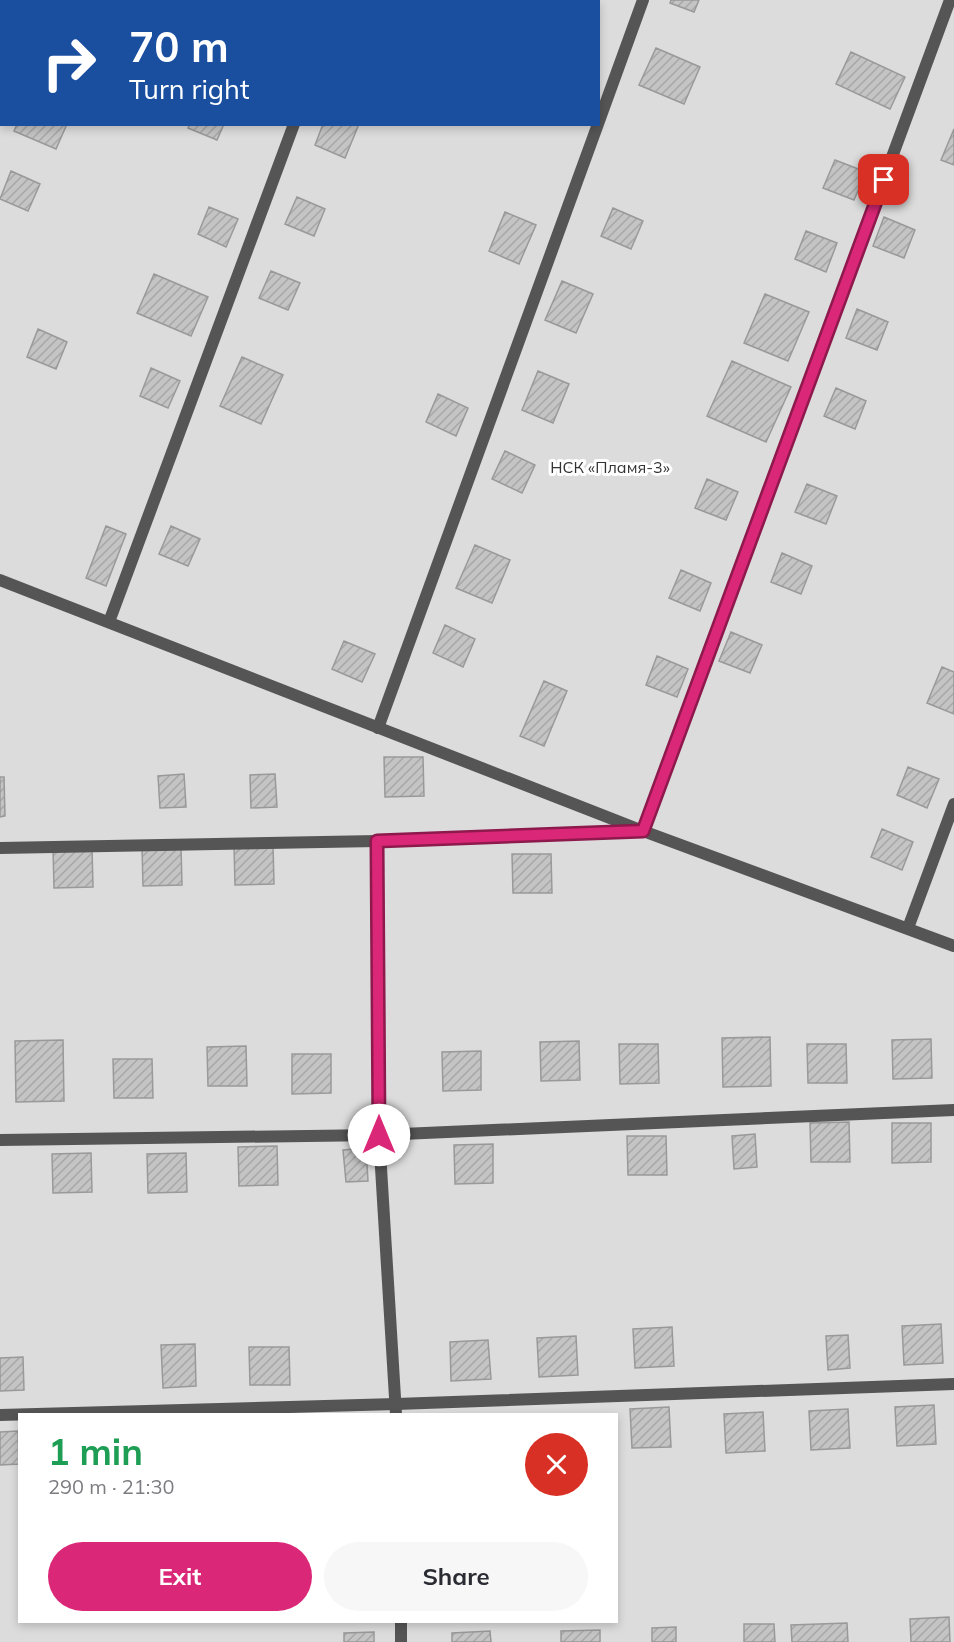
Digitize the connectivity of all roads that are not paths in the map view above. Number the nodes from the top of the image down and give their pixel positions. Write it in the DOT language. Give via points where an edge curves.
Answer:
graph roads {
  1 [pos="644,0"];
  2 [pos="950,0"];
  3 [pos="600,119"];
  4 [pos="293,126"];
  5 [pos="597,126"];
  6 [pos="0,580"];
  7 [pos="109,622"];
  8 [pos="378,729"];
  9 [pos="954,804"];
  10 [pos="643,831"];
  11 [pos="377,841"];
  12 [pos="0,848"];
  13 [pos="908,928"];
  14 [pos="954,946"];
  15 [pos="954,1110"];
  16 [pos="379,1135"];
  17 [pos="0,1140"];
  18 [pos="954,1384"];
  19 [pos="396,1409"];
  20 [pos="132,1413"];
  21 [pos="0,1415"];
  22 [pos="18,1415"];
  23 [pos="400,1623"];
  24 [pos="401,1642"];
  1 -- 3 [label="street"];
  2 -- 10 [label="street"];
  4 -- 7 [label="street"];
  5 -- 8 [label="street"];
  6 -- 7 [label="street"];
  7 -- 8 [label="street"];
  8 -- 10 [label="street"];
  9 -- 13 [label="street"];
  10 -- 11 [label="street"];
  10 -- 13 [label="street"];
  11 -- 12 [label="street"];
  11 -- 16 [label="street"];
  13 -- 14 [label="street"];
  15 -- 16 [label="street"];
  16 -- 17 [label="street"];
  16 -- 19 [label="street"];
  18 -- 19 [label="street"];
  19 -- 20 [label="street"];
  21 -- 22 [label="street"];
  23 -- 24 [label="street"];
}
